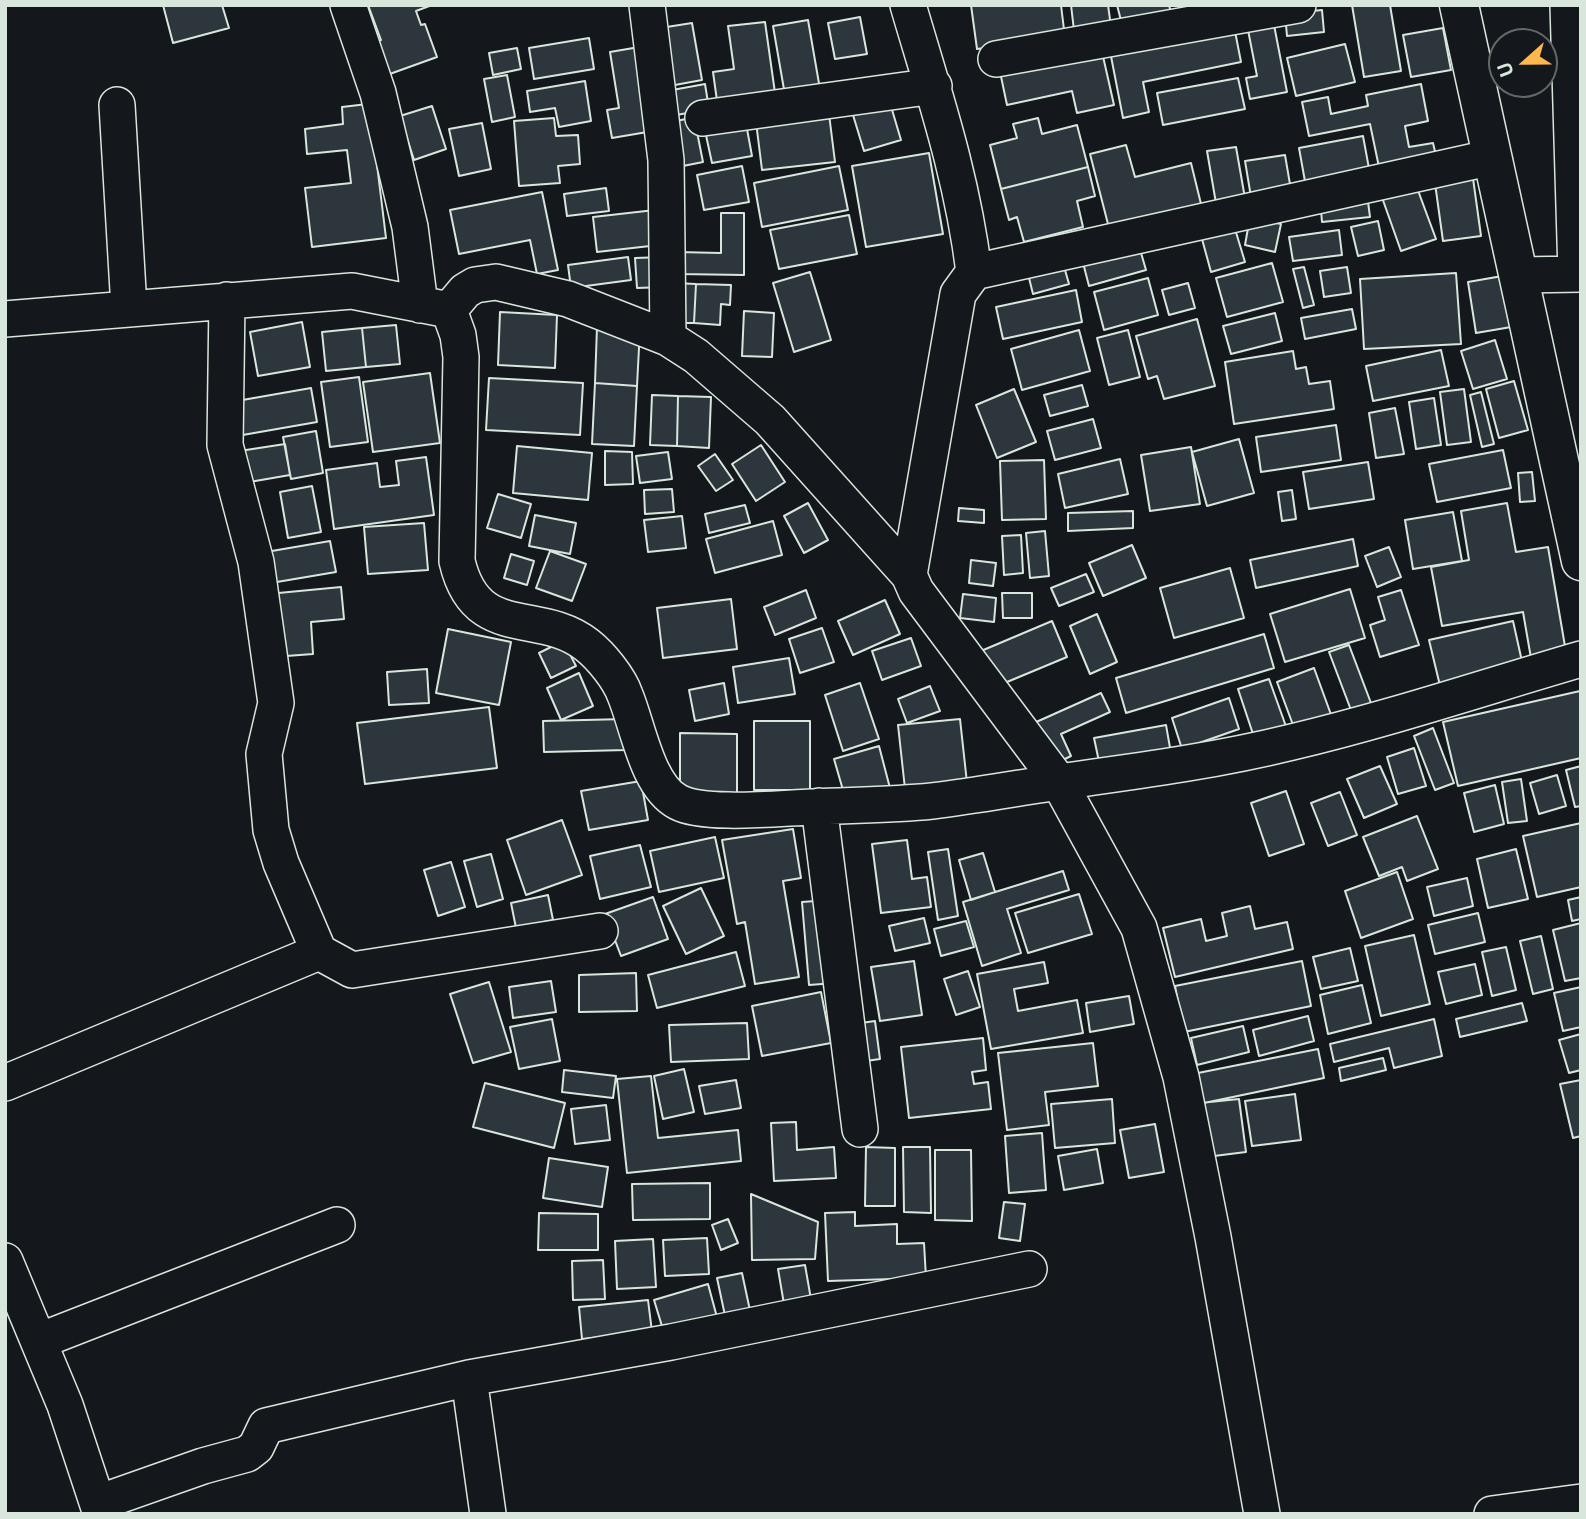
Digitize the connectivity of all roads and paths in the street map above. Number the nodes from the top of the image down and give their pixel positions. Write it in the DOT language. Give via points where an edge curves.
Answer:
graph roads {
  1 [pos="348,5"];
  2 [pos="647,5"];
  3 [pos="908,5"];
  4 [pos="1298,5"];
  5 [pos="1459,5"];
  6 [pos="1572,10"];
  7 [pos="996,59"];
  8 [pos="934,86"];
  9 [pos="117,105"];
  10 [pos="703,118"];
  11 [pos="1493,157"];
  12 [pos="974,272"];
  13 [pos="1578,274"];
  14 [pos="1519,275"];
  15 [pos="227,300"];
  16 [pos="435,307"];
  17 [pos="129,308"];
  18 [pos="5,319"];
  19 [pos="668,338"];
  20 [pos="1581,561"];
  21 [pos="909,575"];
  22 [pos="1581,659"];
  23 [pos="1052,783"];
  24 [pos="819,806"];
  25 [pos="600,931"];
  26 [pos="319,952"];
  27 [pos="5,1083"];
  28 [pos="860,1129"];
  29 [pos="337,1225"];
  30 [pos="5,1261"];
  31 [pos="1029,1269"];
  32 [pos="39,1341"];
  33 [pos="470,1378"];
  34 [pos="1581,1502"];
  35 [pos="99,1509"];
  36 [pos="488,1514"];
  37 [pos="1262,1514"];
  38 [pos="1492,1514"];
  1 -- 16 [label="street" via="378,93 410,228 414,268"];
  2 -- 19 [label="street" via="667,160"];
  3 -- 8 [label="street"];
  4 -- 7 [label="street"];
  5 -- 11 [label="main road"];
  6 -- 13 [label="street"];
  8 -- 10 [label="street"];
  8 -- 12 [label="street" via="966,208"];
  9 -- 17 [label="street"];
  11 -- 12 [label="street"];
  11 -- 14 [label="main road"];
  12 -- 21 [label="street" via="958,293"];
  13 -- 14 [label="street"];
  14 -- 20 [label="main road"];
  15 -- 16 [label="street" via="352,291"];
  15 -- 17 [label="street"];
  15 -- 26 [label="street" via="225,445 256,562 276,703 264,754 271,830"];
  16 -- 19 [label="street" via="475,285 496,282 568,299"];
  16 -- 24 [label="street" via="458,335 461,357 457,561 472,598 490,612 518,623 561,631 586,644 601,659 624,692 647,761 667,796 690,806 753,810"];
  17 -- 18 [label="street"];
  19 -- 21 [label="street" via="696,356 770,420"];
  21 -- 23 [label="street"];
  22 -- 23 [label="street" via="1295,742 1180,767"];
  23 -- 24 [label="street" via="931,801"];
  23 -- 37 [label="street" via="1139,928 1147,955 1181,1077"];
  24 -- 28 [label="street"];
  25 -- 26 [label="street" via="352,970"];
  26 -- 27 [label="street"];
  29 -- 32 [label="street"];
  30 -- 32 [label="street"];
  31 -- 33 [label="street" via="607,1355"];
  32 -- 35 [label="street"];
  33 -- 35 [label="street" via="265,1426 256,1447 247,1454 203,1466"];
  33 -- 36 [label="street"];
  34 -- 38 [label="street"];
}
